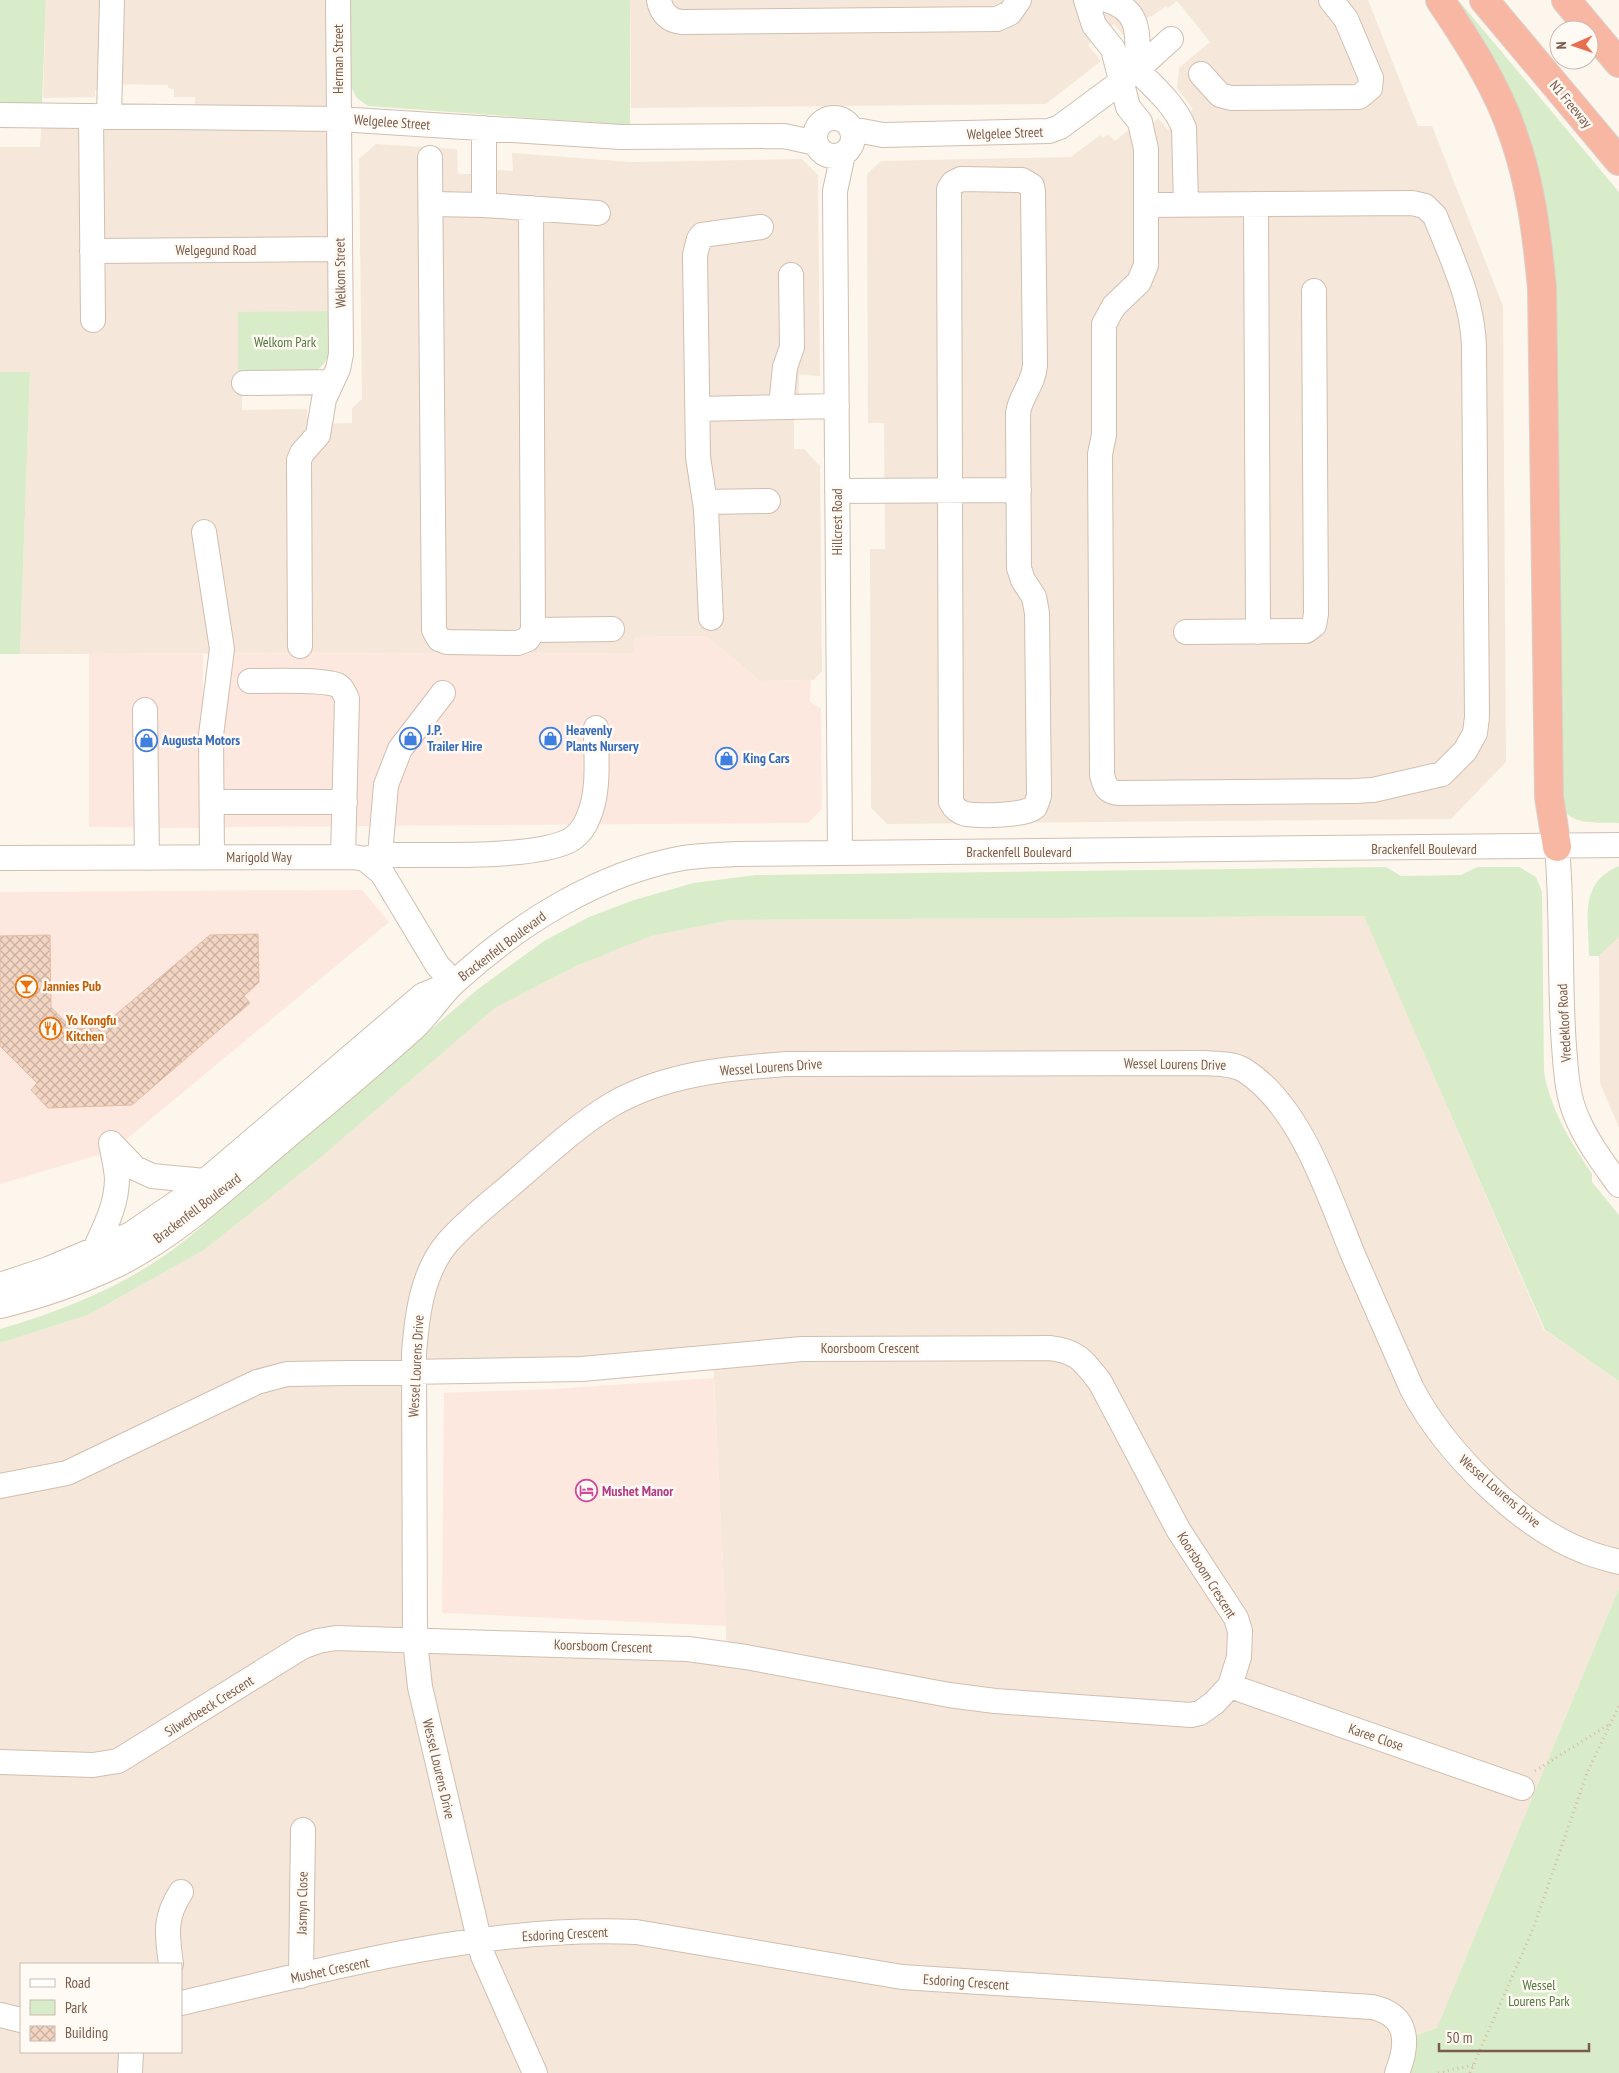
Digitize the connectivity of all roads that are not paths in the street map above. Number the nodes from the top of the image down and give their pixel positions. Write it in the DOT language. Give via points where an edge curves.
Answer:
graph roads {
  1 [pos="112,0"];
  2 [pos="338,0"];
  3 [pos="658,0"];
  4 [pos="1019,0"];
  5 [pos="1086,0"];
  6 [pos="1107,0"];
  7 [pos="1331,0"];
  8 [pos="1440,0"];
  9 [pos="1484,0"];
  10 [pos="1566,0"];
  11 [pos="1171,39"];
  12 [pos="1619,64"];
  13 [pos="1201,74"];
  14 [pos="1129,76"];
  15 [pos="0,115"];
  16 [pos="100,116"];
  17 [pos="339,119"];
  18 [pos="484,128"];
  19 [pos="834,141"];
  20 [pos="430,158"];
  21 [pos="1619,161"];
  22 [pos="431,204"];
  23 [pos="1146,204"];
  24 [pos="1186,204"];
  25 [pos="1256,204"];
  26 [pos="484,205"];
  27 [pos="531,208"];
  28 [pos="598,213"];
  29 [pos="761,228"];
  30 [pos="340,249"];
  31 [pos="92,251"];
  32 [pos="791,275"];
  33 [pos="1314,290"];
  34 [pos="93,320"];
  35 [pos="332,382"];
  36 [pos="244,383"];
  37 [pos="837,406"];
  38 [pos="781,407"];
  39 [pos="698,409"];
  40 [pos="949,490"];
  41 [pos="1019,490"];
  42 [pos="837,492"];
  43 [pos="768,501"];
  44 [pos="705,502"];
  45 [pos="204,532"];
  46 [pos="711,618"];
  47 [pos="612,629"];
  48 [pos="533,630"];
  49 [pos="1186,632"];
  50 [pos="1258,632"];
  51 [pos="300,646"];
  52 [pos="250,681"];
  53 [pos="443,693"];
  54 [pos="145,710"];
  55 [pos="596,728"];
  56 [pos="226,802"];
  57 [pos="345,802"];
  58 [pos="1619,845"];
  59 [pos="1557,848"];
  60 [pos="840,853"];
  61 [pos="212,857"];
  62 [pos="363,857"];
  63 [pos="0,858"];
  64 [pos="146,858"];
  65 [pos="454,982"];
  66 [pos="205,1181"];
  67 [pos="1619,1184"];
  68 [pos="94,1251"];
  69 [pos="0,1285"];
  70 [pos="0,1306"];
  71 [pos="413,1372"];
  72 [pos="0,1486"];
  73 [pos="1619,1562"];
  74 [pos="415,1641"];
  75 [pos="1230,1686"];
  76 [pos="0,1762"];
  77 [pos="1517,1786"];
  78 [pos="303,1830"];
  79 [pos="181,1892"];
  80 [pos="479,1940"];
  81 [pos="171,1963"];
  82 [pos="301,1976"];
  83 [pos="182,2003"];
  84 [pos="0,2015"];
  85 [pos="20,2020"];
  86 [pos="131,2053"];
  87 [pos="130,2073"];
  88 [pos="535,2073"];
  89 [pos="1397,2073"];
  1 -- 16 [label="street"];
  2 -- 17 [label="street, Herman Street"];
  3 -- 4 [label="street" via="668,17 682,22 996,19 1010,13"];
  5 -- 14 [label="street" via="1094,25"];
  6 -- 14 [label="street" via="1120,4 1137,28"];
  7 -- 13 [label="street" via="1346,19 1371,78 1370,88 1362,96 1230,98 1220,95"];
  8 -- 59 [label="highway" via="1494,89 1513,133 1535,224 1542,288 1549,797"];
  9 -- 21 [label="highway, N1 Freeway"];
  10 -- 12 [label="highway"];
  11 -- 14 [label="street, Welgelee Street"];
  14 -- 19 [label="street, Welgelee Street" via="1050,131 883,135"];
  14 -- 23 [label="street" via="1128,107 1140,122 1144,135"];
  14 -- 24 [label="street" via="1160,93 1184,128"];
  15 -- 16 [label="street, Welgelee Street"];
  16 -- 17 [label="street, Welgelee Street"];
  16 -- 31 [label="street"];
  17 -- 18 [label="street, Welgelee Street"];
  17 -- 30 [label="street, Welkom Street"];
  18 -- 19 [label="street, Welgelee Street" via="621,137 784,136"];
  18 -- 26 [label="street"];
  19 -- 37 [label="street, Hillcrest Road"];
  20 -- 22 [label="street"];
  22 -- 26 [label="street"];
  22 -- 48 [label="street" via="434,630 438,639 447,642 518,643 528,639"];
  23 -- 24 [label="street"];
  23 -- 25 [label="street" via="1144,271 1138,282 1110,311 1103,332 1104,435 1100,454 1102,775 1106,788 1119,793 1355,791 1432,778 1442,774 1465,751 1475,732 1477,717 1474,337 1467,297 1435,216 1426,206 1412,203"];
  24 -- 25 [label="street"];
  25 -- 50 [label="street"];
  26 -- 27 [label="street"];
  27 -- 28 [label="street"];
  27 -- 48 [label="street"];
  29 -- 39 [label="street" via="712,232 698,238 695,254"];
  30 -- 31 [label="street, Welgegund Road"];
  30 -- 35 [label="street, Welkom Street" via="341,354"];
  31 -- 34 [label="street"];
  32 -- 38 [label="street" via="792,347 785,367"];
  33 -- 50 [label="street" via="1316,620 1306,631"];
  35 -- 36 [label="street"];
  35 -- 51 [label="street, Welkom Street" via="324,399 316,439 302,453 298,466"];
  37 -- 38 [label="street"];
  37 -- 42 [label="street, Hillcrest Road"];
  38 -- 39 [label="street"];
  39 -- 44 [label="street" via="698,457"];
  40 -- 41 [label="street"];
  40 -- 41 [label="street" via="949,189 952,183 961,179 1022,180 1032,186 1035,365 1033,380 1019,404"];
  40 -- 41 [label="street" via="951,802 966,814 1023,814 1035,808 1039,796 1038,690 1036,603 1019,568"];
  40 -- 42 [label="street"];
  42 -- 60 [label="street, Hillcrest Road"];
  43 -- 44 [label="street"];
  44 -- 46 [label="street"];
  45 -- 61 [label="street" via="222,649 211,735"];
  47 -- 48 [label="street"];
  49 -- 50 [label="street"];
  52 -- 57 [label="street" via="326,683 340,687 344,692 347,699"];
  53 -- 62 [label="street" via="400,749"];
  54 -- 64 [label="street"];
  55 -- 62 [label="street, Marigold Way" via="595,790 589,817 571,840 517,852"];
  56 -- 57 [label="street"];
  57 -- 62 [label="street"];
  58 -- 59 [label="street, Brackenfell Boulevard"];
  59 -- 60 [label="street, Brackenfell Boulevard"];
  59 -- 67 [label="street, Vredekloof Road" via="1567,1082 1578,1120 1599,1158"];
  60 -- 65 [label="street, Brackenfell Boulevard" via="728,854 684,858 645,868 554,907 527,924"];
  61 -- 62 [label="street, Marigold Way"];
  61 -- 64 [label="street, Marigold Way"];
  62 -- 65 [label="street" via="382,873 438,966"];
  63 -- 64 [label="street, Marigold Way"];
  65 -- 66 [label="street, Brackenfell Boulevard" via="423,995"];
  65 -- 70 [label="street, Brackenfell Boulevard" via="433,1010 414,1028 202,1208 122,1262 73,1285"];
  66 -- 68 [label="street, Brackenfell Boulevard" via="131,1234"];
  66 -- 68 [label="street" via="152,1176 135,1168 111,1143 117,1177 114,1203"];
  68 -- 69 [label="street, Brackenfell Boulevard"];
  71 -- 72 [label="street" via="298,1374 266,1379 67,1473"];
  71 -- 73 [label="street, Wessel Lourens Drive" via="419,1308 432,1270 447,1243 584,1124 612,1104 655,1086 735,1067 787,1064 1204,1063 1234,1066 1251,1076 1270,1094 1309,1151 1412,1389 1426,1414 1463,1461 1529,1519 1585,1552"];
  71 -- 74 [label="street, Wessel Lourens Drive"];
  71 -- 75 [label="street, Koorsboom Crescent" via="582,1369 810,1349 1049,1348 1074,1353 1100,1382 1179,1531 1236,1618 1241,1643"];
  74 -- 75 [label="street, Koorsboom Crescent" via="688,1649 949,1696 1180,1715 1200,1713"];
  74 -- 76 [label="street, Silwerbeeck Crescent" via="336,1638 302,1647 118,1761 94,1765"];
  74 -- 80 [label="street, Wessel Lourens Drive" via="420,1687"];
  75 -- 77 [label="street, Karee Close"];
  78 -- 82 [label="street, Jasmyn Close"];
  79 -- 81 [label="street" via="171,1907 168,1921"];
  80 -- 82 [label="street, Mushet Crescent" via="453,1942"];
  80 -- 88 [label="street, Wessel Lourens Drive" via="482,1956"];
  80 -- 89 [label="street, Esdoring Crescent" via="592,1931 636,1932 902,1977 1372,2007 1391,2015 1403,2030 1405,2049"];
  82 -- 83 [label="street, Mushet Crescent"];
  84 -- 85 [label="street"];
  86 -- 87 [label="street"];
}
